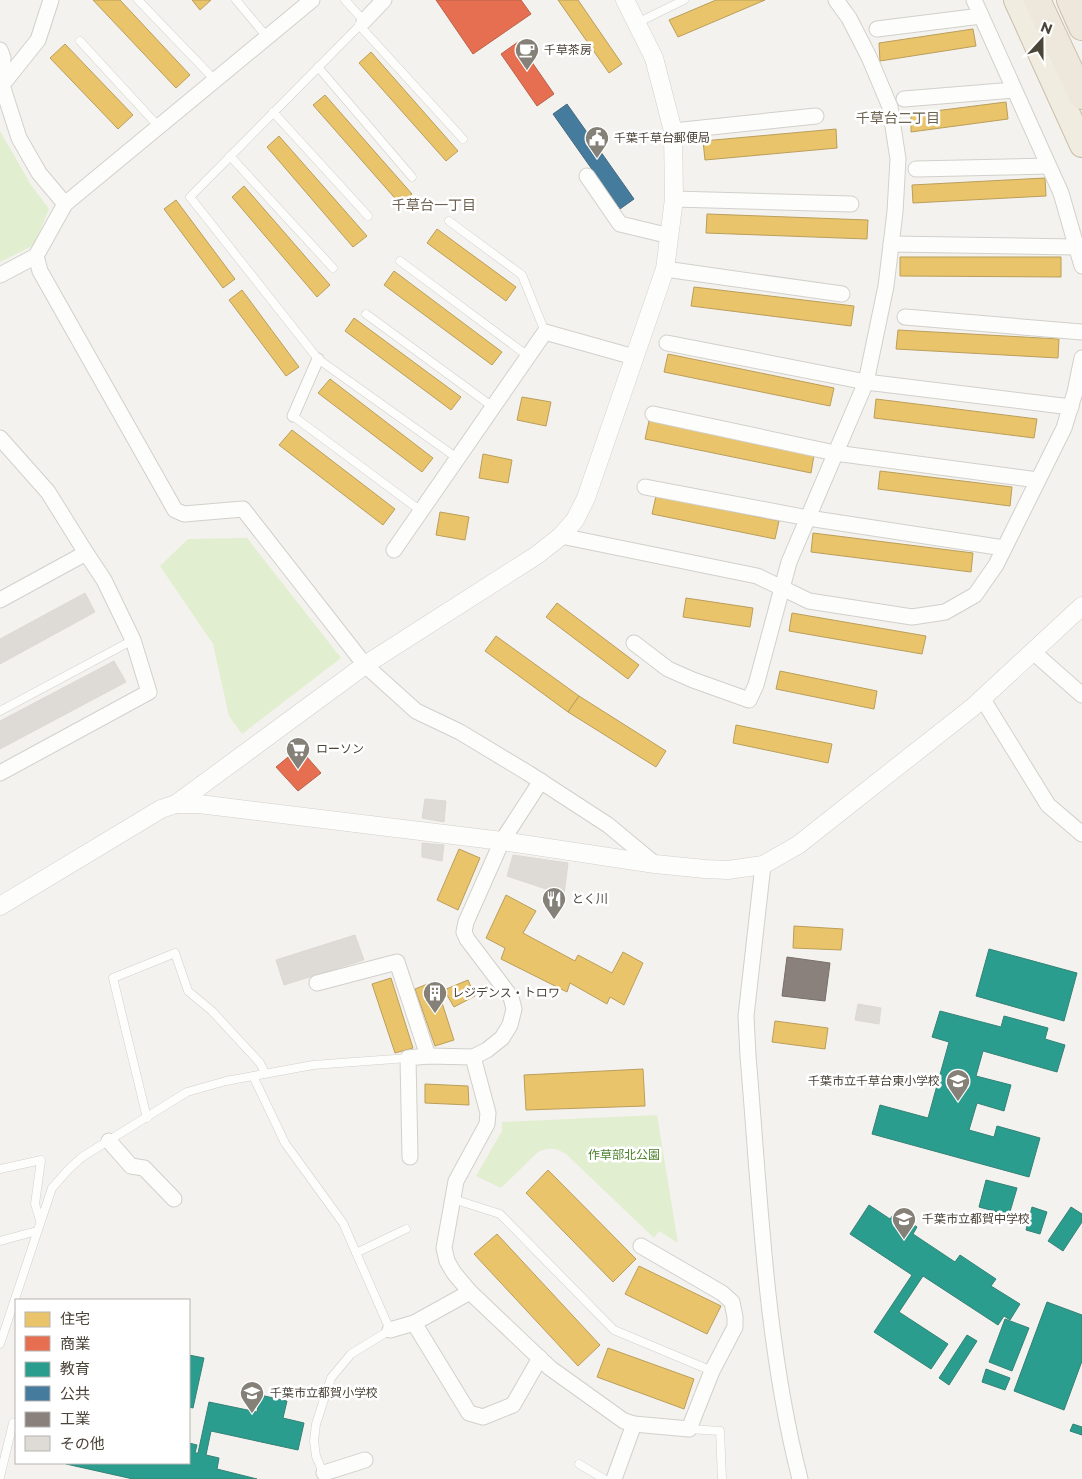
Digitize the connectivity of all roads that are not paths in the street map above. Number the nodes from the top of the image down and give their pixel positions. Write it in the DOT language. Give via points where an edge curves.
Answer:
graph roads {
  1 [pos="51,0"];
  2 [pos="138,0"];
  3 [pos="236,0"];
  4 [pos="312,0"];
  5 [pos="345,0"];
  6 [pos="384,0"];
  7 [pos="624,0"];
  8 [pos="684,0"];
  9 [pos="836,0"];
  10 [pos="974,0"];
  11 [pos="1016,0"];
  12 [pos="1037,0"];
  13 [pos="981,16"];
  14 [pos="361,23"];
  15 [pos="637,23"];
  16 [pos="877,29"];
  17 [pos="267,37"];
  18 [pos="80,40"];
  19 [pos="0,50"];
  20 [pos="318,67"];
  21 [pos="215,80"];
  22 [pos="1,84"];
  23 [pos="1014,90"];
  24 [pos="1082,96"];
  25 [pos="904,99"];
  26 [pos="273,112"];
  27 [pos="816,116"];
  28 [pos="158,127"];
  29 [pos="673,131"];
  30 [pos="463,139"];
  31 [pos="1082,145"];
  32 [pos="230,156"];
  33 [pos="1048,166"];
  34 [pos="916,169"];
  35 [pos="587,176"];
  36 [pos="412,177"];
  37 [pos="674,199"];
  38 [pos="65,204"];
  39 [pos="851,204"];
  40 [pos="368,216"];
  41 [pos="450,221"];
  42 [pos="670,236"];
  43 [pos="891,244"];
  44 [pos="1076,247"];
  45 [pos="36,256"];
  46 [pos="400,261"];
  47 [pos="1082,266"];
  48 [pos="333,268"];
  49 [pos="665,269"];
  50 [pos="0,274"];
  51 [pos="842,294"];
  52 [pos="366,314"];
  53 [pos="905,317"];
  54 [pos="545,332"];
  55 [pos="1082,332"];
  56 [pos="667,343"];
  57 [pos="528,356"];
  58 [pos="634,356"];
  59 [pos="1082,358"];
  60 [pos="318,359"];
  61 [pos="866,382"];
  62 [pos="1071,407"];
  63 [pos="493,408"];
  64 [pos="653,414"];
  65 [pos="293,416"];
  66 [pos="0,438"];
  67 [pos="836,453"];
  68 [pos="457,458"];
  69 [pos="1038,480"];
  70 [pos="645,487"];
  71 [pos="421,511"];
  72 [pos="808,518"];
  73 [pos="561,536"];
  74 [pos="1004,548"];
  75 [pos="394,550"];
  76 [pos="86,553"];
  77 [pos="782,588"];
  78 [pos="0,600"];
  79 [pos="1082,606"];
  80 [pos="133,640"];
  81 [pos="634,643"];
  82 [pos="1032,652"];
  83 [pos="365,666"];
  84 [pos="1082,695"];
  85 [pos="982,698"];
  86 [pos="0,711"];
  87 [pos="0,773"];
  88 [pos="541,781"];
  89 [pos="176,804"];
  90 [pos="1082,834"];
  91 [pos="502,841"];
  92 [pos="655,864"];
  93 [pos="763,865"];
  94 [pos="0,906"];
  95 [pos="317,983"];
  96 [pos="428,1056"];
  97 [pos="473,1057"];
  98 [pos="408,1058"];
  99 [pos="265,1073"];
  100 [pos="253,1076"];
  101 [pos="147,1118"];
  102 [pos="109,1141"];
  103 [pos="410,1158"];
  104 [pos="0,1169"];
  105 [pos="174,1199"];
  106 [pos="453,1199"];
  107 [pos="40,1221"];
  108 [pos="406,1229"];
  109 [pos="37,1231"];
  110 [pos="0,1241"];
  111 [pos="641,1246"];
  112 [pos="356,1252"];
  113 [pos="470,1292"];
  114 [pos="414,1323"];
  115 [pos="390,1330"];
  116 [pos="0,1344"];
  117 [pos="540,1358"];
  118 [pos="712,1371"];
  119 [pos="13,1423"];
  120 [pos="634,1424"];
  121 [pos="690,1430"];
  122 [pos="365,1460"];
  123 [pos="579,1464"];
  124 [pos="325,1476"];
  125 [pos="0,1477"];
  126 [pos="604,1479"];
  127 [pos="614,1479"];
  128 [pos="722,1479"];
  129 [pos="800,1479"];
  1 -- 22 [label="street" via="38,40"];
  2 -- 21 [label="lane"];
  3 -- 17 [label="lane"];
  4 -- 17 [label="street"];
  5 -- 14 [label="lane"];
  6 -- 14 [label="street"];
  7 -- 15 [label="street"];
  8 -- 15 [label="lane"];
  9 -- 43 [label="street" via="850,18 890,107 898,159"];
  10 -- 13 [label="street"];
  11 -- 31 [label="highway"];
  12 -- 24 [label="highway"];
  13 -- 16 [label="street"];
  13 -- 23 [label="street"];
  14 -- 20 [label="lane"];
  14 -- 30 [label="lane"];
  15 -- 29 [label="street" via="654,58"];
  17 -- 21 [label="street"];
  18 -- 28 [label="lane"];
  19 -- 22 [label="street" via="3,58"];
  20 -- 26 [label="lane"];
  20 -- 36 [label="lane"];
  21 -- 28 [label="street"];
  22 -- 38 [label="street" via="19,138 39,173"];
  23 -- 25 [label="street"];
  23 -- 33 [label="street"];
  26 -- 32 [label="lane"];
  26 -- 40 [label="lane"];
  27 -- 29 [label="street"];
  28 -- 38 [label="street"];
  29 -- 37 [label="street"];
  32 -- 48 [label="lane"];
  32 -- 60 [label="lane" via="190,197"];
  33 -- 34 [label="street"];
  33 -- 44 [label="street" via="1061,193"];
  35 -- 42 [label="street" via="620,224"];
  37 -- 39 [label="street"];
  37 -- 42 [label="street"];
  38 -- 45 [label="street"];
  41 -- 54 [label="lane" via="522,274"];
  42 -- 49 [label="street"];
  43 -- 44 [label="street"];
  43 -- 61 [label="street" via="886,286"];
  44 -- 47 [label="street"];
  45 -- 50 [label="street"];
  45 -- 83 [label="street" via="40,271 175,510 184,514 243,509"];
  46 -- 57 [label="lane"];
  49 -- 51 [label="street"];
  49 -- 58 [label="street"];
  52 -- 63 [label="lane"];
  53 -- 55 [label="street"];
  54 -- 57 [label="street"];
  54 -- 58 [label="street"];
  56 -- 61 [label="street"];
  57 -- 63 [label="street"];
  58 -- 73 [label="street" via="586,498 576,520"];
  59 -- 62 [label="street"];
  60 -- 65 [label="street"];
  60 -- 68 [label="lane"];
  61 -- 62 [label="street"];
  61 -- 67 [label="street"];
  62 -- 69 [label="street"];
  63 -- 68 [label="street"];
  64 -- 67 [label="street"];
  65 -- 71 [label="lane"];
  66 -- 76 [label="street" via="48,492"];
  67 -- 69 [label="street"];
  67 -- 72 [label="street"];
  68 -- 71 [label="street"];
  69 -- 74 [label="street"];
  70 -- 72 [label="street"];
  71 -- 75 [label="street"];
  72 -- 74 [label="street"];
  72 -- 77 [label="street"];
  73 -- 77 [label="street" via="757,576"];
  73 -- 83 [label="street" via="537,555"];
  74 -- 77 [label="street" via="974,595 945,612 912,617 860,610 809,601"];
  76 -- 78 [label="street"];
  76 -- 80 [label="street" via="104,580"];
  77 -- 81 [label="street" via="749,700 668,669"];
  79 -- 82 [label="street"];
  80 -- 86 [label="lane"];
  80 -- 87 [label="street" via="149,692"];
  82 -- 84 [label="street"];
  82 -- 85 [label="street"];
  83 -- 88 [label="street" via="416,710 460,732"];
  83 -- 89 [label="street"];
  85 -- 90 [label="street" via="1048,805"];
  85 -- 93 [label="street" via="798,845"];
  88 -- 91 [label="street"];
  88 -- 92 [label="street" via="608,825"];
  89 -- 91 [label="street" via="199,804"];
  89 -- 94 [label="street"];
  91 -- 92 [label="street"];
  91 -- 97 [label="street" via="464,932 511,997 514,1008 510,1026 502,1038"];
  92 -- 93 [label="street" via="728,870"];
  93 -- 129 [label="street" via="746,1016 748,1056 770,1316 782,1402"];
  95 -- 96 [label="street" via="397,962"];
  96 -- 97 [label="street"];
  96 -- 98 [label="street"];
  97 -- 106 [label="street" via="488,1113 487,1124 456,1180"];
  98 -- 99 [label="lane" via="313,1065"];
  98 -- 103 [label="street"];
  99 -- 100 [label="lane"];
  99 -- 101 [label="lane" via="260,1063 212,1011 188,991 175,953 113,978"];
  100 -- 101 [label="lane" via="187,1092"];
  100 -- 112 [label="lane" via="285,1143 343,1223"];
  101 -- 102 [label="lane"];
  102 -- 105 [label="street" via="131,1166 144,1168"];
  102 -- 107 [label="lane" via="82,1157 52,1188"];
  104 -- 107 [label="lane" via="41,1160 35,1204"];
  106 -- 113 [label="street" via="444,1248 447,1262"];
  106 -- 118 [label="lane" via="500,1214 614,1330"];
  107 -- 109 [label="lane"];
  108 -- 112 [label="lane"];
  109 -- 110 [label="lane"];
  109 -- 116 [label="lane"];
  111 -- 118 [label="street" via="732,1302 735,1327"];
  112 -- 115 [label="lane"];
  113 -- 114 [label="street"];
  113 -- 117 [label="street"];
  114 -- 115 [label="street"];
  114 -- 117 [label="street" via="469,1413 483,1417 513,1405"];
  115 -- 124 [label="lane" via="351,1354 331,1378 314,1441 316,1456"];
  117 -- 120 [label="street" via="624,1421"];
  118 -- 121 [label="street"];
  119 -- 125 [label="lane"];
  120 -- 121 [label="street"];
  120 -- 127 [label="street"];
  121 -- 128 [label="lane" via="720,1431"];
  122 -- 124 [label="street"];
  123 -- 126 [label="lane"];
}
